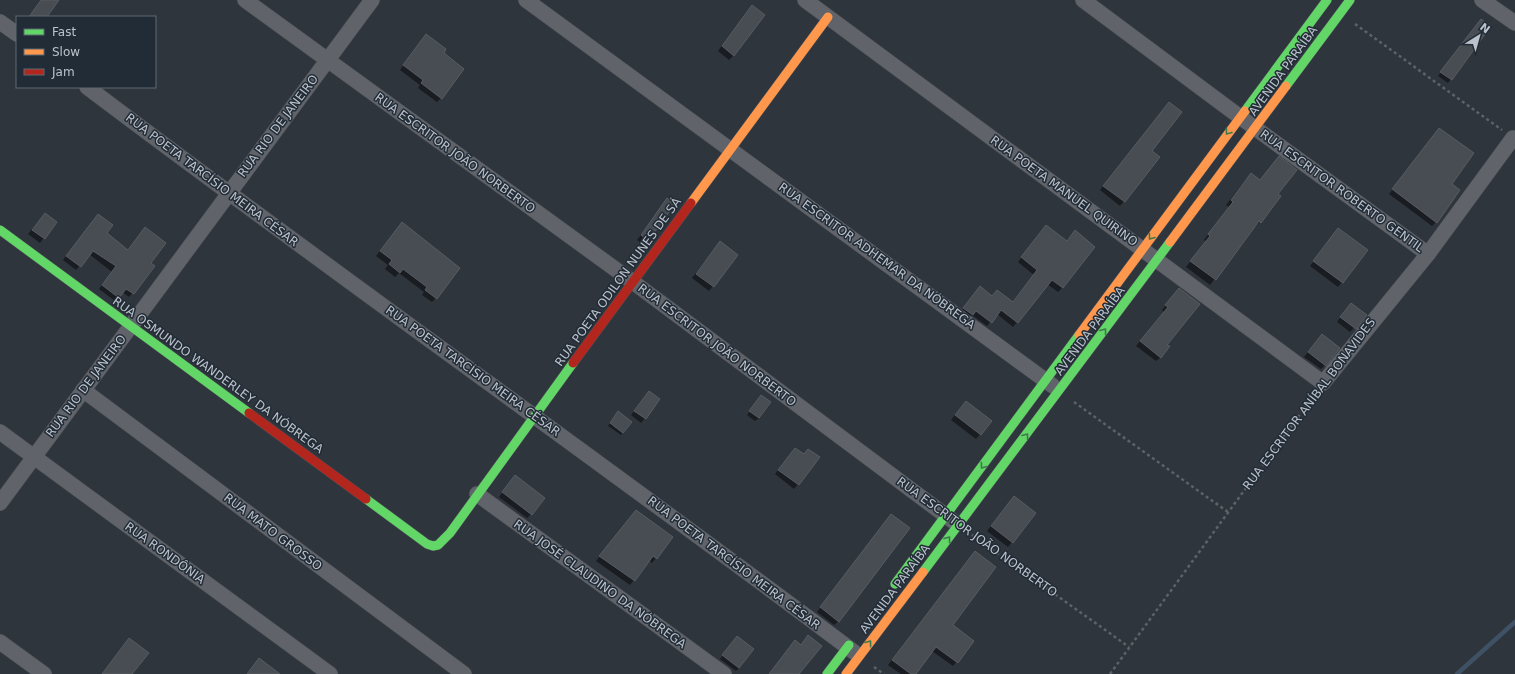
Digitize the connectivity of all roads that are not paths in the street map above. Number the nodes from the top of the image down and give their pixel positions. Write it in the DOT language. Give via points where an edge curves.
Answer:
graph roads {
  1 [pos="245,0"];
  2 [pos="372,0"];
  3 [pos="526,0"];
  4 [pos="805,0"];
  5 [pos="1083,0"];
  6 [pos="1327,0"];
  7 [pos="1350,0"];
  8 [pos="1482,0"];
  9 [pos="828,18"];
  10 [pos="0,22"];
  11 [pos="1515,23"];
  12 [pos="16,33"];
  13 [pos="327,60"];
  14 [pos="88,88"];
  15 [pos="1240,117"];
  16 [pos="1255,129"];
  17 [pos="1513,138"];
  18 [pos="732,149"];
  19 [pos="228,193"];
  20 [pos="0,230"];
  21 [pos="1142,249"];
  22 [pos="1428,254"];
  23 [pos="1157,260"];
  24 [pos="633,282"];
  25 [pos="132,326"];
  26 [pos="1046,381"];
  27 [pos="1323,383"];
  28 [pos="82,390"];
  29 [pos="1059,391"];
  30 [pos="535,415"];
  31 [pos="0,432"];
  32 [pos="34,456"];
  33 [pos="477,494"];
  34 [pos="0,503"];
  35 [pos="946,515"];
  36 [pos="959,525"];
  37 [pos="422,540"];
  38 [pos="890,591"];
  39 [pos="857,635"];
  40 [pos="0,642"];
  41 [pos="853,652"];
  42 [pos="44,674"];
  43 [pos="330,674"];
  44 [pos="464,674"];
  45 [pos="724,674"];
  46 [pos="827,674"];
  47 [pos="846,674"];
  1 -- 13 [label="street, RUA ESCRITOR JOÃO NORBERTO"];
  2 -- 13 [label="street, RUA RIO DE JANEIRO"];
  3 -- 18 [label="street, RUA ESCRITOR ADHEMAR DA NÓBREGA"];
  4 -- 9 [label="street, RUA POETA MANUEL QUIRINO"];
  5 -- 15 [label="street, RUA ESCRITOR ROBERTO GENTIL"];
  6 -- 15 [label="street, AVENIDA PARAÍBA"];
  7 -- 16 [label="street, AVENIDA PARAÍBA"];
  8 -- 11 [label="street"];
  9 -- 18 [label="street, RUA POETA ODILON NUNES DE SÁ"];
  9 -- 21 [label="street, RUA POETA MANUEL QUIRINO"];
  10 -- 12 [label="street"];
  13 -- 19 [label="street, RUA RIO DE JANEIRO"];
  13 -- 24 [label="street, RUA ESCRITOR JOÃO NORBERTO"];
  14 -- 19 [label="street, RUA POETA TARCÍSIO MEIRA CÉSAR"];
  15 -- 16 [label="street, RUA ESCRITOR ROBERTO GENTIL"];
  15 -- 21 [label="street, AVENIDA PARAÍBA, one-way"];
  16 -- 22 [label="street, RUA ESCRITOR ROBERTO GENTIL"];
  16 -- 23 [label="street, AVENIDA PARAÍBA"];
  17 -- 22 [label="street, RUA ESCRITOR ANÍBAL BONAVIDES"];
  18 -- 24 [label="street, RUA POETA ODILON NUNES DE SÁ"];
  18 -- 26 [label="street, RUA ESCRITOR ADHEMAR DA NÓBREGA"];
  19 -- 25 [label="street, RUA RIO DE JANEIRO"];
  19 -- 30 [label="street, RUA POETA TARCÍSIO MEIRA CÉSAR"];
  20 -- 25 [label="street, RUA OSMUNDO WANDERLEY DA NÓBREGA"];
  21 -- 23 [label="street, RUA POETA MANUEL QUIRINO"];
  21 -- 26 [label="street, AVENIDA PARAÍBA"];
  22 -- 27 [label="street, RUA ESCRITOR ANÍBAL BONAVIDES"];
  23 -- 27 [label="street, RUA POETA MANUEL QUIRINO"];
  29 -- 23 [label="street, AVENIDA PARAÍBA, one-way"];
  24 -- 30 [label="street, RUA POETA ODILON NUNES DE SÁ"];
  24 -- 35 [label="street, RUA ESCRITOR JOÃO NORBERTO"];
  25 -- 28 [label="street, RUA RIO DE JANEIRO"];
  25 -- 37 [label="street, RUA OSMUNDO WANDERLEY DA NÓBREGA"];
  26 -- 29 [label="street, RUA ESCRITOR ADHEMAR DA NÓBREGA"];
  26 -- 35 [label="street, AVENIDA PARAÍBA, one-way"];
  28 -- 32 [label="street, RUA RIO DE JANEIRO"];
  28 -- 44 [label="street, RUA MATO GROSSO"];
  36 -- 29 [label="street, AVENIDA PARAÍBA, one-way"];
  30 -- 33 [label="street, RUA POETA ODILON NUNES DE SÁ"];
  30 -- 41 [label="street, RUA POETA TARCÍSIO MEIRA CÉSAR"];
  31 -- 32 [label="street, RUA RONDÔNIA"];
  32 -- 34 [label="street, RUA RIO DE JANEIRO"];
  32 -- 43 [label="street, RUA RONDÔNIA"];
  33 -- 37 [label="street, RUA POETA ODILON NUNES DE SÁ" via="442,544 433,546"];
  33 -- 45 [label="street, RUA JOSÉ CLAUDINO DA NÓBREGA"];
  35 -- 36 [label="street, RUA ESCRITOR JOÃO NORBERTO"];
  35 -- 38 [label="street, AVENIDA PARAÍBA"];
  41 -- 36 [label="street, AVENIDA PARAÍBA, one-way"];
  39 -- 41 [label="street, AVENIDA PARAÍBA"];
  40 -- 42 [label="street"];
  41 -- 46 [label="street, AVENIDA PARAÍBA"];
  41 -- 47 [label="street, AVENIDA PARAÍBA"];
}
